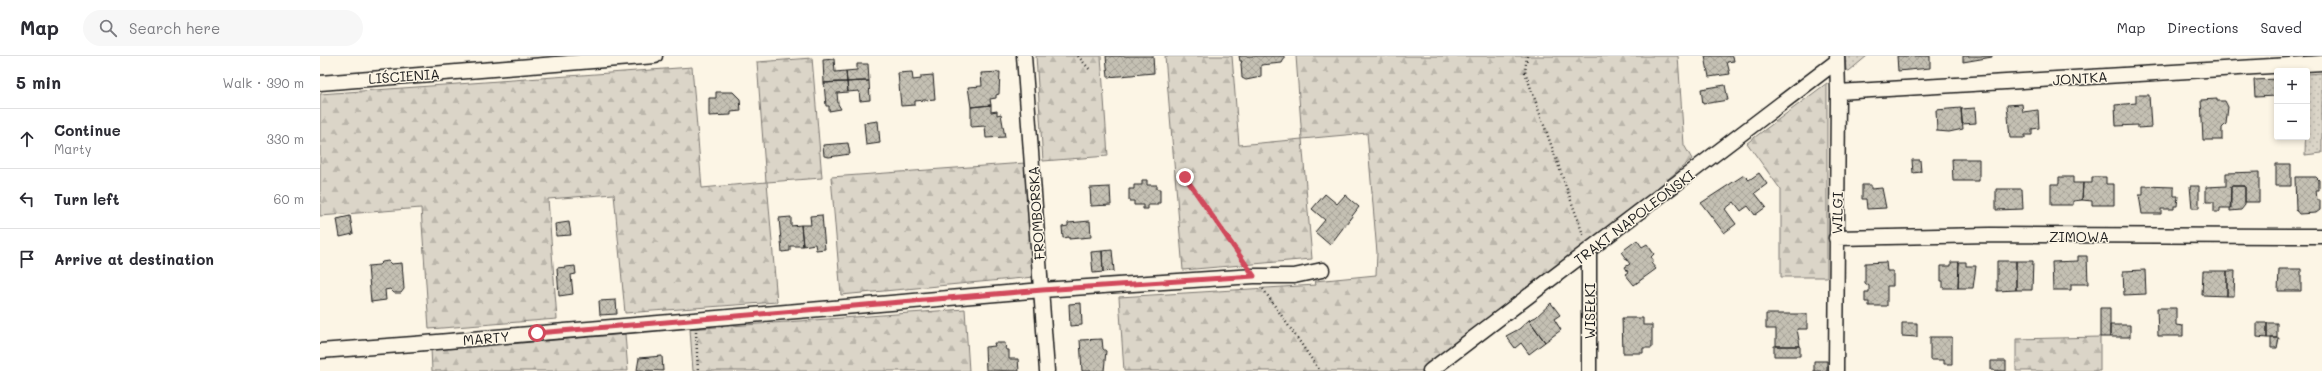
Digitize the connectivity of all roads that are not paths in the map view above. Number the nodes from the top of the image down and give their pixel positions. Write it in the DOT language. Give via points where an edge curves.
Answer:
graph roads {
  1 [pos="655,56"];
  2 [pos="1024,56"];
  3 [pos="1837,58"];
  4 [pos="2322,63"];
  5 [pos="320,83"];
  6 [pos="1838,92"];
  7 [pos="2322,236"];
  8 [pos="1836,238"];
  9 [pos="1589,251"];
  10 [pos="1322,270"];
  11 [pos="1042,290"];
  12 [pos="320,351"];
  13 [pos="1434,369"];
  14 [pos="1048,371"];
  15 [pos="1590,371"];
  16 [pos="1836,371"];
  1 -- 5 [label="street, LIŚCIENIA"];
  2 -- 11 [label="street, FROMBORSKA"];
  3 -- 6 [label="street, WILGI"];
  3 -- 9 [label="street, TRAKT NAPOLEOŃSKI"];
  4 -- 6 [label="street, JONTKA"];
  6 -- 8 [label="street, WILGI"];
  7 -- 8 [label="street, ZIMOWA" via="1990,235"];
  8 -- 16 [label="street, WILGI"];
  9 -- 13 [label="street, TRAKT NAPOLEOŃSKI"];
  9 -- 15 [label="street, WISEŁKI"];
  10 -- 11 [label="street, MARTY" via="1294,276 1254,276"];
  11 -- 12 [label="street, MARTY"];
  11 -- 14 [label="street, FROMBORSKA"];
}
